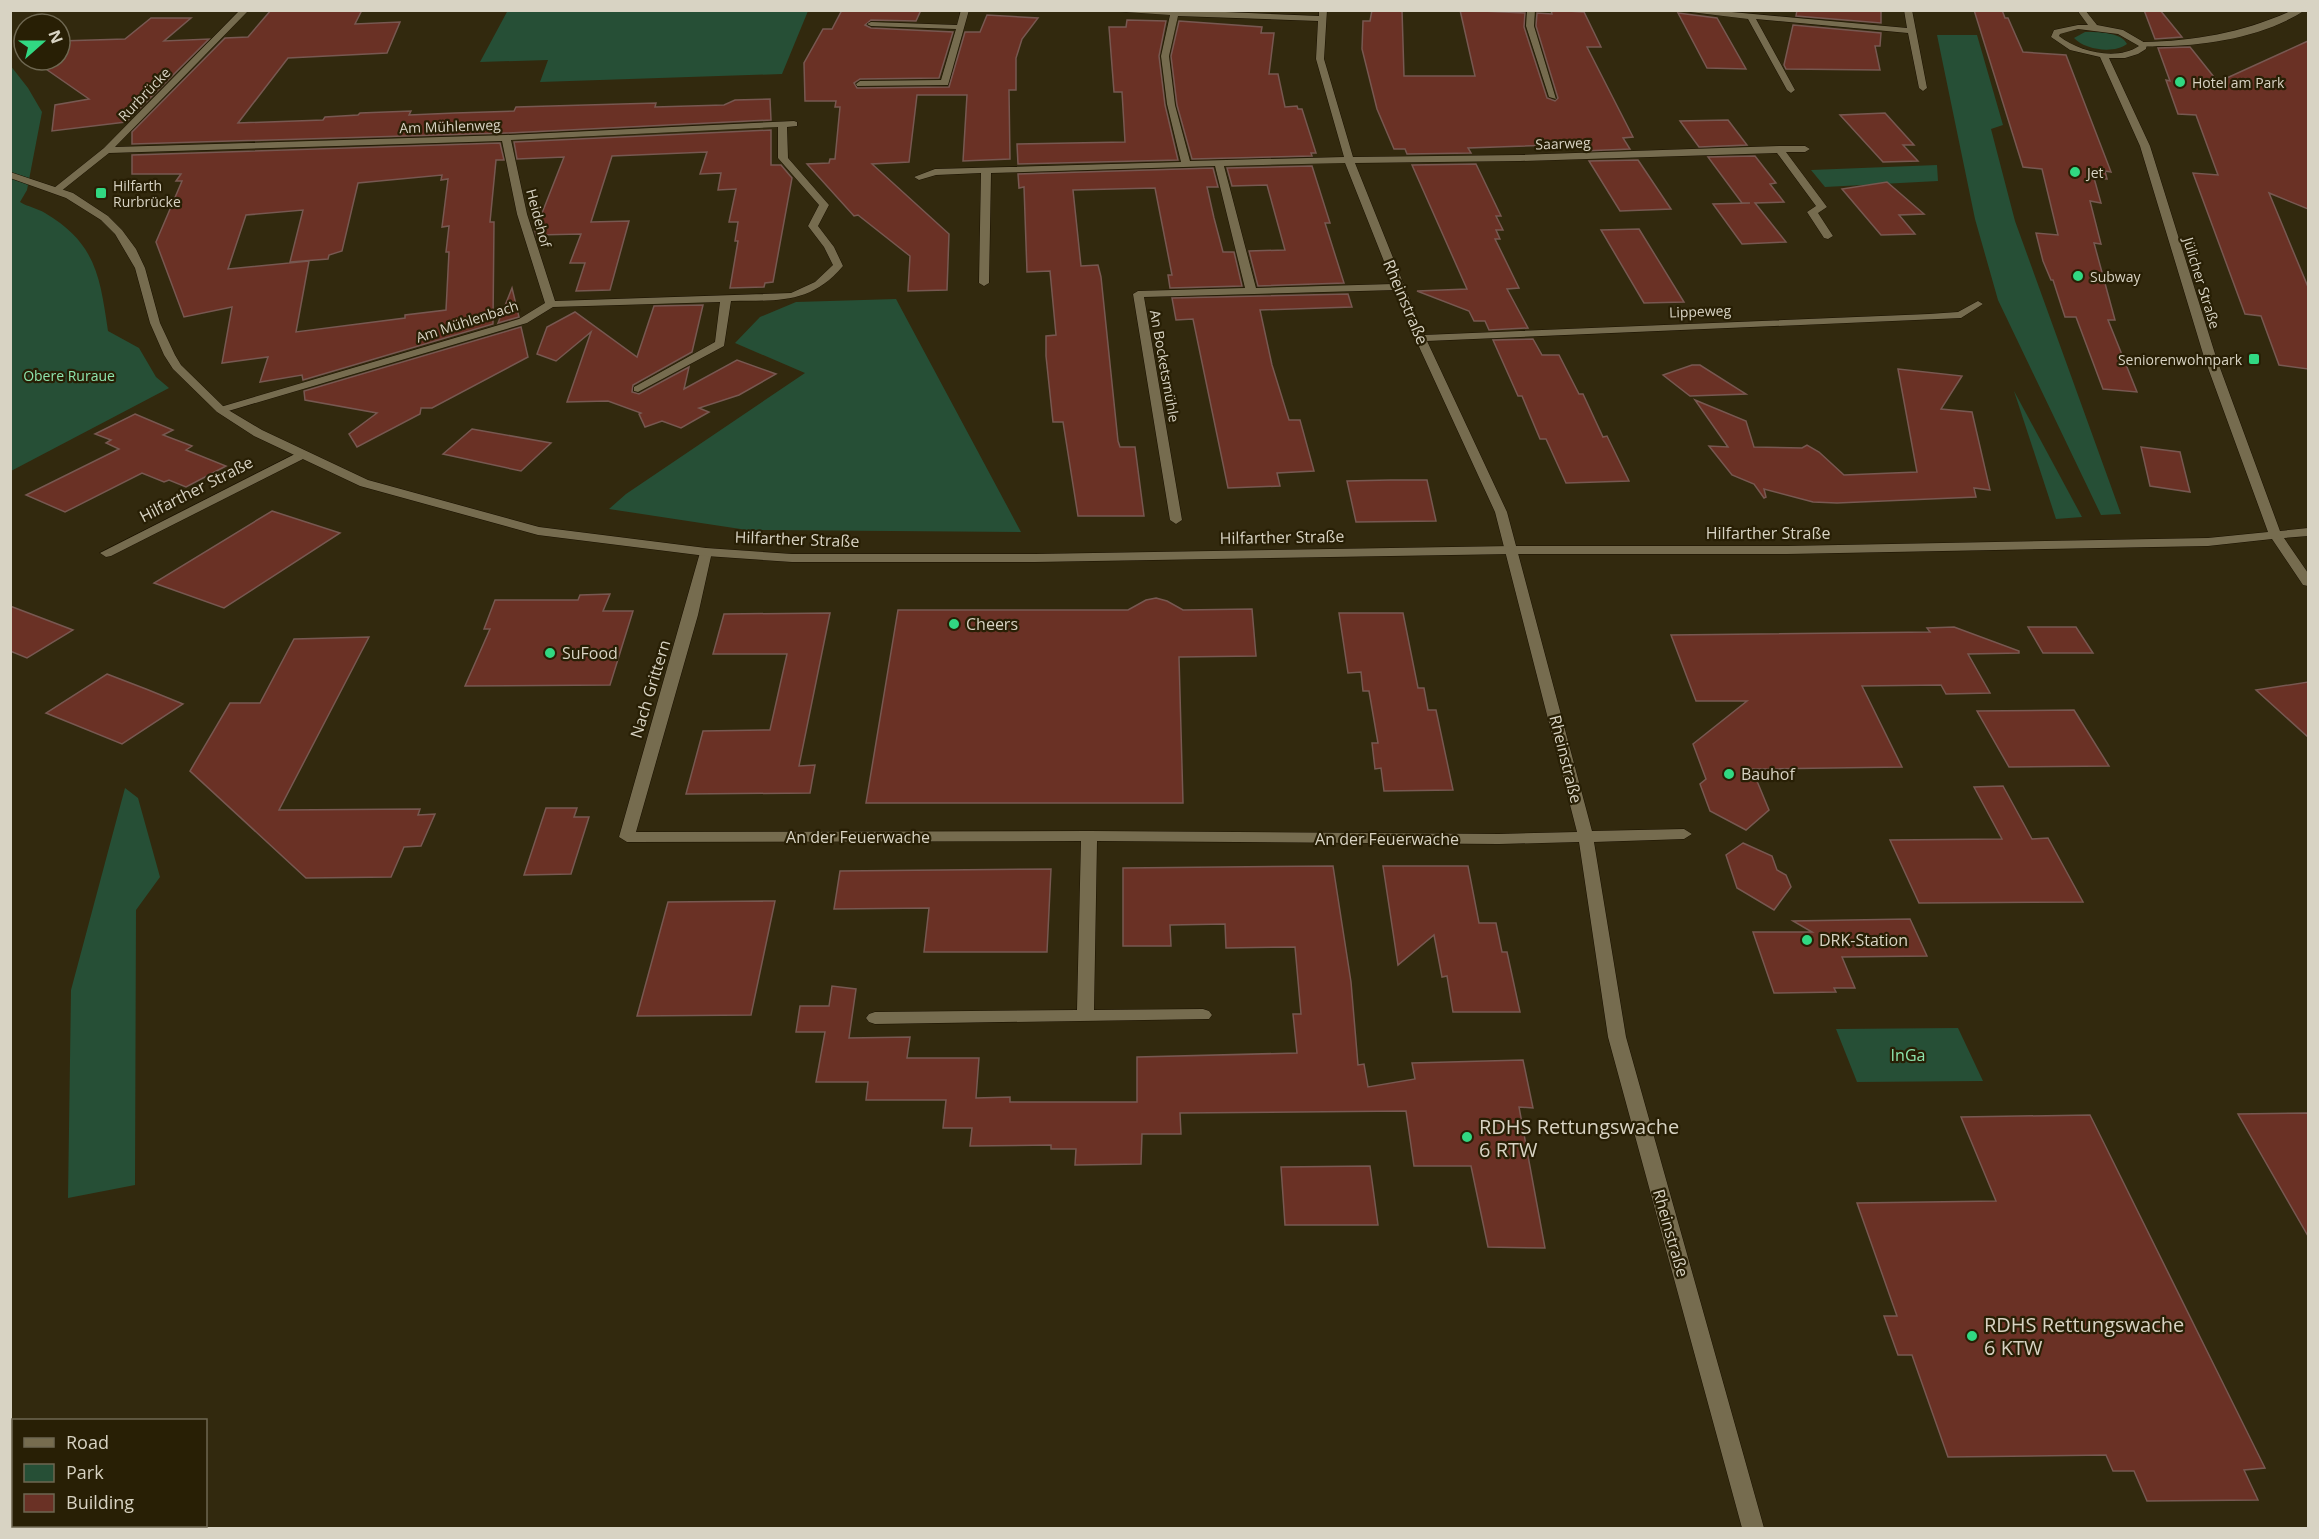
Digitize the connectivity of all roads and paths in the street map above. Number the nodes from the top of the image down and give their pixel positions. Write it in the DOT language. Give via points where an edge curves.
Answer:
graph roads {
  1 [pos="245,10"];
  2 [pos="965,10"];
  3 [pos="1101,10"];
  4 [pos="1531,10"];
  5 [pos="1678,10"];
  6 [pos="1908,10"];
  7 [pos="2081,10"];
  8 [pos="2301,10"];
  9 [pos="1175,12"];
  10 [pos="1322,15"];
  11 [pos="1751,17"];
  12 [pos="871,24"];
  13 [pos="959,27"];
  14 [pos="2094,27"];
  15 [pos="1910,31"];
  16 [pos="2143,44"];
  17 [pos="2103,55"];
  18 [pos="860,84"];
  19 [pos="1923,88"];
  20 [pos="1791,90"];
  21 [pos="1553,97"];
  22 [pos="788,124"];
  23 [pos="506,138"];
  24 [pos="1779,149"];
  25 [pos="1805,149"];
  26 [pos="107,150"];
  27 [pos="1349,160"];
  28 [pos="1219,164"];
  29 [pos="1186,165"];
  30 [pos="986,170"];
  31 [pos="10,175"];
  32 [pos="919,177"];
  33 [pos="57,190"];
  34 [pos="1828,236"];
  35 [pos="984,284"];
  36 [pos="1400,287"];
  37 [pos="1251,290"];
  38 [pos="726,298"];
  39 [pos="551,304"];
  40 [pos="1978,304"];
  41 [pos="1420,338"];
  42 [pos="638,389"];
  43 [pos="221,410"];
  44 [pos="301,455"];
  45 [pos="1176,520"];
  46 [pos="2308,532"];
  47 [pos="2276,536"];
  48 [pos="1512,550"];
  49 [pos="706,552"];
  50 [pos="106,553"];
  51 [pos="2308,582"];
  52 [pos="1684,834"];
  53 [pos="1089,836"];
  54 [pos="627,837"];
  55 [pos="1586,838"];
  56 [pos="1203,1015"];
  57 [pos="1085,1016"];
  58 [pos="875,1017"];
  59 [pos="1753,1528"];
  1 -- 26 [label="street, Rurbrücke"];
  2 -- 13 [label="street"];
  3 -- 9 [label="street"];
  4 -- 21 [label="street" via="1530,26"];
  5 -- 11 [label="street"];
  6 -- 15 [label="street"];
  7 -- 14 [label="street"];
  8 -- 16 [label="street" via="2242,35 2210,42"];
  9 -- 10 [label="street"];
  9 -- 29 [label="street" via="1165,56 1171,105"];
  10 -- 27 [label="street, Rheinstraße" via="1320,59"];
  11 -- 15 [label="street"];
  11 -- 20 [label="street"];
  12 -- 13 [label="street"];
  13 -- 18 [label="street" via="945,83"];
  14 -- 16 [label="street" via="2124,33"];
  14 -- 17 [label="street" via="2065,29 2055,37 2071,48"];
  15 -- 19 [label="street"];
  16 -- 17 [label="street" via="2131,54"];
  17 -- 47 [label="street, Jülicher Straße" via="2145,146 2210,357"];
  22 -- 23 [label="street, Am Mühlenweg"];
  22 -- 38 [label="street, Am Mühlenbach" via="783,158 824,205 813,226 838,266 819,284 793,296"];
  23 -- 26 [label="street, Am Mühlenweg"];
  23 -- 39 [label="street, Heidehof" via="522,214"];
  24 -- 25 [label="street, Saarweg"];
  24 -- 27 [label="street, Saarweg"];
  24 -- 34 [label="street" via="1822,207 1812,212"];
  26 -- 33 [label="street, Rurbrücke"];
  27 -- 28 [label="street"];
  27 -- 36 [label="street, Rheinstraße"];
  28 -- 29 [label="street"];
  28 -- 37 [label="street"];
  29 -- 30 [label="street"];
  30 -- 32 [label="street" via="935,172"];
  30 -- 35 [label="street"];
  31 -- 33 [label="street, Hilfarther Straße"];
  33 -- 43 [label="street, Hilfarther Straße" via="80,200 118,229 140,269 153,318 172,360"];
  36 -- 37 [label="street, An Bocketsmühle"];
  36 -- 41 [label="street, Rheinstraße"];
  37 -- 45 [label="street, An Bocketsmühle" via="1137,294"];
  38 -- 39 [label="street, Am Mühlenbach"];
  38 -- 42 [label="street" via="720,344"];
  39 -- 43 [label="street, Am Mühlenbach" via="523,321"];
  40 -- 41 [label="street, Lippeweg" via="1961,315 1929,317"];
  41 -- 48 [label="street, Rheinstraße" via="1501,512"];
  43 -- 44 [label="street, Hilfarther Straße"];
  44 -- 49 [label="street, Hilfarther Straße" via="364,483 538,531"];
  44 -- 50 [label="street, Hilfarther Straße"];
  46 -- 47 [label="street, Hilfarther Straße"];
  47 -- 48 [label="street, Hilfarther Straße" via="2208,542 1787,550"];
  47 -- 51 [label="street, Jülicher Straße"];
  48 -- 49 [label="street, Hilfarther Straße" via="965,558 792,558"];
  48 -- 55 [label="street, Rheinstraße"];
  49 -- 54 [label="street, Nach Grittern"];
  52 -- 55 [label="street, An der Feuerwache"];
  53 -- 54 [label="street, An der Feuerwache"];
  53 -- 55 [label="street, An der Feuerwache"];
  53 -- 57 [label="street"];
  55 -- 59 [label="street, Rheinstraße" via="1615,1030"];
  56 -- 57 [label="street"];
  57 -- 58 [label="street"];
}
